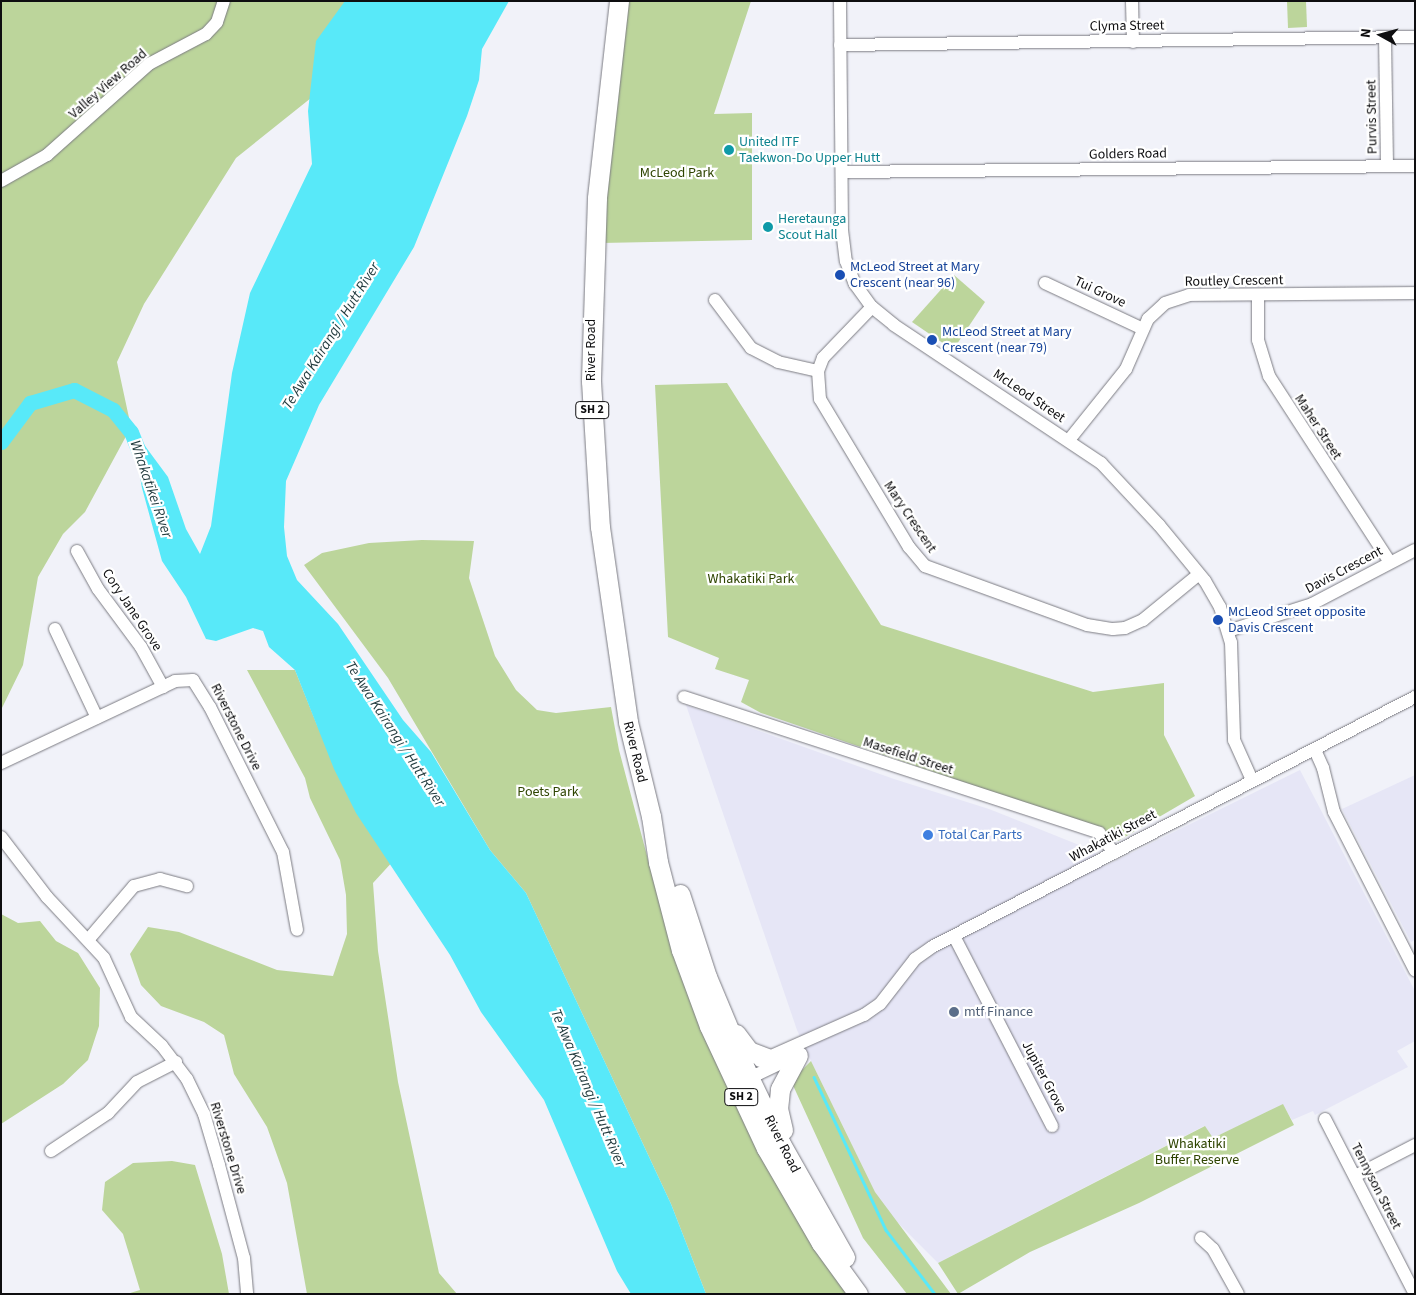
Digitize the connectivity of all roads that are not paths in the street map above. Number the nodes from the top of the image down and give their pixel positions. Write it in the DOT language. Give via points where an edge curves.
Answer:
graph roads {
  1 [pos="224,1"];
  2 [pos="619,1"];
  3 [pos="840,1"];
  4 [pos="1132,1"];
  5 [pos="1385,37"];
  6 [pos="1415,37"];
  7 [pos="1133,42"];
  8 [pos="840,45"];
  9 [pos="1387,166"];
  10 [pos="1415,166"];
  11 [pos="842,172"];
  12 [pos="1,181"];
  13 [pos="1045,283"];
  14 [pos="1415,294"];
  15 [pos="1258,296"];
  16 [pos="715,300"];
  17 [pos="872,307"];
  18 [pos="1143,329"];
  19 [pos="818,371"];
  20 [pos="1069,440"];
  21 [pos="1415,550"];
  22 [pos="77,551"];
  23 [pos="1390,562"];
  24 [pos="1199,574"];
  25 [pos="55,629"];
  26 [pos="1228,631"];
  27 [pos="163,687"];
  28 [pos="684,697"];
  29 [pos="1415,697"];
  30 [pos="97,718"];
  31 [pos="1315,750"];
  32 [pos="1,763"];
  33 [pos="1252,780"];
  34 [pos="651,816"];
  35 [pos="1,837"];
  36 [pos="1114,853"];
  37 [pos="187,886"];
  38 [pos="674,918"];
  39 [pos="297,930"];
  40 [pos="954,936"];
  41 [pos="88,940"];
  42 [pos="698,949"];
  43 [pos="1415,970"];
  44 [pos="844,1026"];
  45 [pos="798,1054"];
  46 [pos="767,1058"];
  47 [pos="176,1062"];
  48 [pos="748,1075"];
  49 [pos="1325,1119"];
  50 [pos="1052,1126"];
  51 [pos="1415,1145"];
  52 [pos="51,1151"];
  53 [pos="1355,1176"];
  54 [pos="1202,1238"];
  55 [pos="845,1265"];
  56 [pos="247,1294"];
  57 [pos="858,1294"];
  58 [pos="870,1294"];
  59 [pos="1238,1294"];
  60 [pos="1415,1294"];
  1 -- 12 [label="street, Valley View Road" via="216,22 206,34 149,64 47,155"];
  2 -- 34 [label="highway, River Road / SH 2" via="594,236 590,340 592,423 600,527 618,672"];
  3 -- 8 [label="street, McLeod Street"];
  4 -- 7 [label="street"];
  5 -- 6 [label="street, Clyma Street"];
  5 -- 7 [label="street, Clyma Street"];
  5 -- 9 [label="street, Purvis Street"];
  7 -- 8 [label="street, Clyma Street"];
  8 -- 11 [label="street, McLeod Street"];
  9 -- 10 [label="street, Golders Road"];
  9 -- 11 [label="street, Golders Road"];
  11 -- 17 [label="street, McLeod Street" via="844,253 855,284"];
  13 -- 18 [label="street, Tui Grove"];
  14 -- 15 [label="street, Routley Crescent"];
  15 -- 18 [label="street, Routley Crescent" via="1177,297 1154,311"];
  15 -- 23 [label="street, Maher Street" via="1258,340 1269,376"];
  16 -- 19 [label="street" via="751,348 778,362"];
  17 -- 19 [label="street" via="832,345"];
  17 -- 20 [label="street, McLeod Street"];
  18 -- 20 [label="street, Routley Crescent" via="1126,369"];
  19 -- 24 [label="street, Mary Crescent" via="820,399 828,417 909,547 932,570 1087,625 1113,629 1143,620"];
  20 -- 24 [label="street, McLeod Street" via="1119,479"];
  21 -- 23 [label="street, Davis Crescent"];
  22 -- 27 [label="street, Cory Jane Grove" via="94,582 141,647"];
  23 -- 26 [label="street, Davis Crescent" via="1288,614"];
  24 -- 26 [label="street, McLeod Street" via="1220,607"];
  25 -- 30 [label="street"];
  26 -- 33 [label="street, McLeod Street" via="1234,673 1234,740"];
  27 -- 30 [label="street, Riverstone Drive"];
  27 -- 39 [label="street, Riverstone Drive" via="188,679 202,692 283,852"];
  28 -- 36 [label="street, Masefield Street" via="1099,833"];
  29 -- 31 [label="street, Whakatiki Street"];
  30 -- 32 [label="street, Riverstone Drive"];
  31 -- 33 [label="street, Whakatiki Street"];
  31 -- 43 [label="street" via="1334,812"];
  33 -- 36 [label="street, Whakatiki Street"];
  34 -- 38 [label="highway, River Road / SH 2" via="658,862"];
  34 -- 42 [label="highway, River Road / SH 2"];
  35 -- 41 [label="street, Riverstone Drive" via="47,897"];
  36 -- 40 [label="street, Whakatiki Street"];
  37 -- 41 [label="street" via="160,879 134,886"];
  38 -- 48 [label="highway" via="734,1063 740,1072"];
  38 -- 55 [label="highway, River Road / SH 2" via="681,950 733,1080 786,1183"];
  40 -- 44 [label="street, Whakatiki Street" via="919,956 880,1004"];
  40 -- 50 [label="street, Jupiter Grove"];
  41 -- 47 [label="street, Riverstone Drive" via="110,967 131,1017"];
  42 -- 46 [label="highway" via="742,1044 749,1051"];
  42 -- 48 [label="highway, River Road / SH 2"];
  44 -- 45 [label="street, Whakatiki Street"];
  44 -- 46 [label="street, Whakatiki Street"];
  45 -- 48 [label="street, Whakatiki Street" via="758,1074"];
  45 -- 55 [label="highway" via="780,1089 780,1120"];
  46 -- 48 [label="street, Whakatiki Street" via="753,1064"];
  47 -- 52 [label="street" via="138,1082 108,1113"];
  47 -- 56 [label="street, Riverstone Drive" via="204,1114 244,1258"];
  48 -- 55 [label="highway, River Road" via="748,1093"];
  49 -- 53 [label="street, Tennyson Street"];
  51 -- 53 [label="street"];
  53 -- 60 [label="street, Tennyson Street"];
  54 -- 59 [label="street" via="1213,1249"];
  55 -- 57 [label="highway, River Road / SH 2"];
  55 -- 58 [label="highway, River Road / SH 2"];
}
